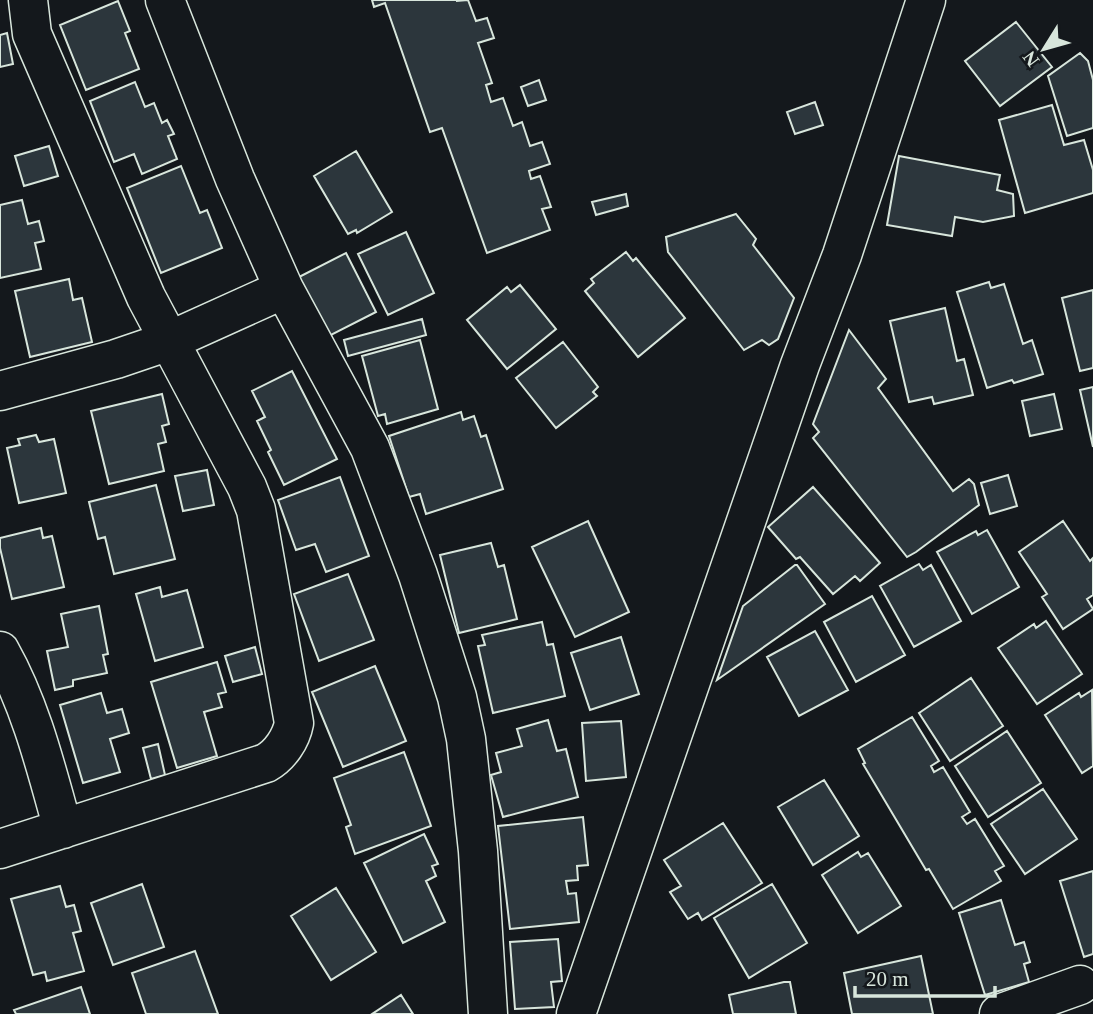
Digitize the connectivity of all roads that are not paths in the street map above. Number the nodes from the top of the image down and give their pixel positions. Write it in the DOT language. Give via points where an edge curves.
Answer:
graph roads {
  1 [pos="29,0"];
  2 [pos="165,0"];
  3 [pos="926,0"];
  4 [pos="284,289"];
  5 [pos="169,341"];
  6 [pos="0,391"];
  7 [pos="0,650"];
  8 [pos="63,829"];
  9 [pos="0,849"];
  10 [pos="1080,985"];
  11 [pos="488,1014"];
  12 [pos="576,1014"];
  13 [pos="999,1014"];
  1 -- 5 [label="street" via="32,34"];
  2 -- 4 [label="street"];
  3 -- 12 [label="street" via="842,255"];
  4 -- 5 [label="street"];
  4 -- 11 [label="street" via="370,448 457,697 478,851"];
  5 -- 6 [label="street"];
  5 -- 8 [label="street" via="256,510 293,730 266,763"];
  7 -- 8 [label="street" via="25,701"];
  8 -- 9 [label="street"];
  10 -- 13 [label="street"];
}
